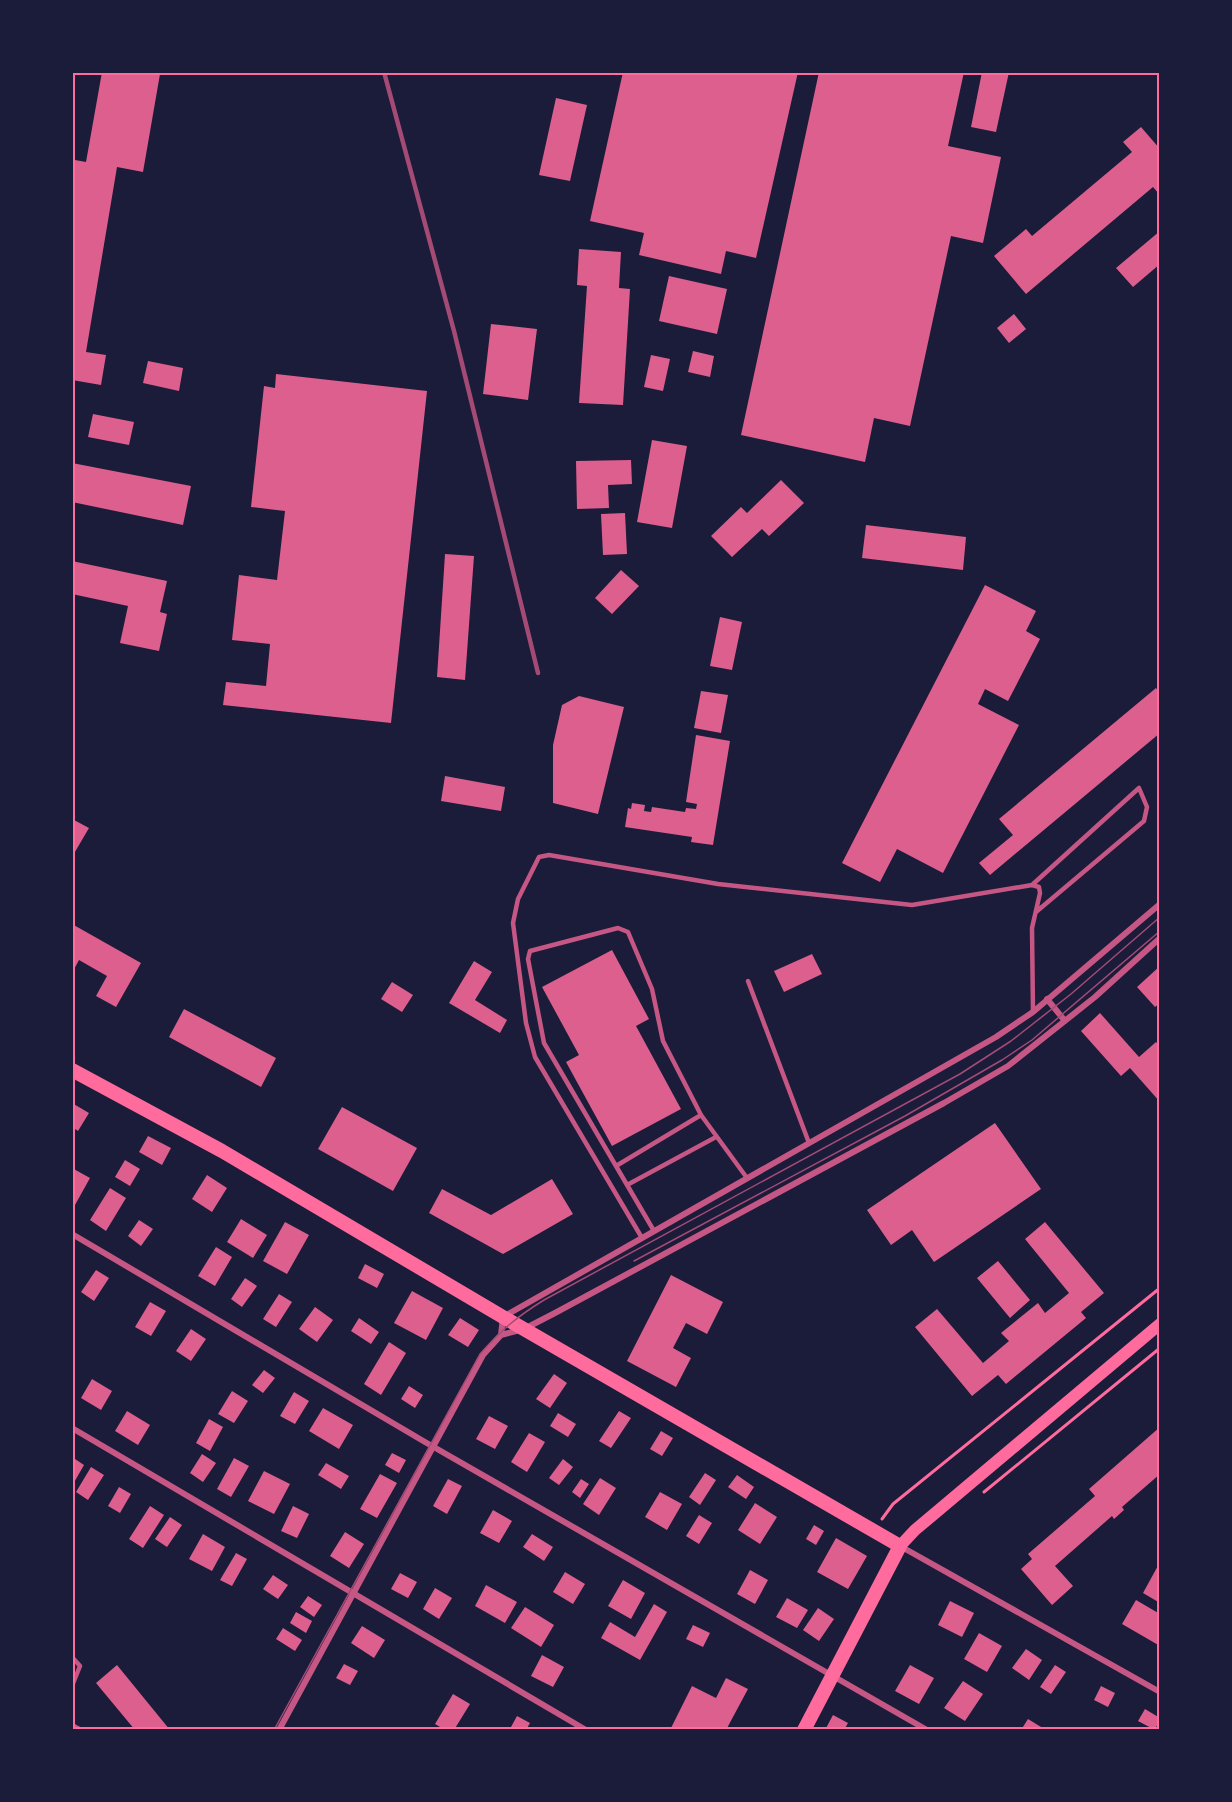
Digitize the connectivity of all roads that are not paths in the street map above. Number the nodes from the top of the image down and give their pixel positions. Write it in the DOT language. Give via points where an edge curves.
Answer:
graph roads {
  1 [pos="1032,885"];
  2 [pos="1160,904"];
  3 [pos="1036,912"];
  4 [pos="1160,938"];
  5 [pos="748,981"];
  6 [pos="1047,999"];
  7 [pos="1033,1012"];
  8 [pos="1065,1021"];
  9 [pos="72,1070"];
  10 [pos="701,1115"];
  11 [pos="716,1137"];
  12 [pos="810,1143"];
  13 [pos="616,1166"];
  14 [pos="747,1178"];
  15 [pos="627,1185"];
  16 [pos="654,1231"];
  17 [pos="72,1234"];
  18 [pos="642,1238"];
  19 [pos="503,1317"];
  20 [pos="1160,1324"];
  21 [pos="524,1329"];
  22 [pos="501,1335"];
  23 [pos="72,1428"];
  24 [pos="433,1446"];
  25 [pos="900,1546"];
  26 [pos="353,1593"];
  27 [pos="72,1656"];
  28 [pos="833,1675"];
  29 [pos="72,1686"];
  30 [pos="1160,1692"];
  31 [pos="72,1725"];
  32 [pos="81,1730"];
  33 [pos="279,1730"];
  34 [pos="586,1730"];
  35 [pos="804,1730"];
  36 [pos="927,1730"];
  1 -- 3 [label="lane" via="1039,887 1040,893"];
  1 -- 3 [label="lane" via="1140,788 1147,807 1144,821"];
  1 -- 18 [label="lane" via="912,905 718,884 549,855 539,857 518,900 513,923 526,1023 535,1057"];
  2 -- 6 [label="street"];
  3 -- 7 [label="lane" via="1032,928"];
  4 -- 8 [label="street"];
  5 -- 12 [label="lane"];
  6 -- 7 [label="street"];
  6 -- 8 [label="street"];
  7 -- 12 [label="street"];
  8 -- 21 [label="street" via="1008,1066 944,1103"];
  9 -- 19 [label="main road" via="222,1151"];
  10 -- 11 [label="lane"];
  10 -- 13 [label="lane"];
  10 -- 13 [label="lane" via="663,1041 652,989 628,932 618,928 530,951 528,959 544,1043"];
  11 -- 14 [label="lane"];
  11 -- 15 [label="lane"];
  12 -- 14 [label="street"];
  13 -- 15 [label="lane"];
  14 -- 16 [label="street"];
  15 -- 16 [label="lane"];
  16 -- 18 [label="street"];
  17 -- 24 [label="street"];
  18 -- 19 [label="street"];
  19 -- 21 [label="main road"];
  19 -- 22 [label="street"];
  20 -- 25 [label="main road"];
  21 -- 22 [label="street"];
  21 -- 25 [label="main road"];
  22 -- 24 [label="street" via="483,1355"];
  23 -- 26 [label="street"];
  24 -- 26 [label="street"];
  24 -- 28 [label="street"];
  25 -- 28 [label="main road"];
  25 -- 30 [label="street"];
  26 -- 33 [label="street"];
  26 -- 34 [label="street"];
  27 -- 29 [label="lane" via="80,1666"];
  28 -- 35 [label="main road"];
  28 -- 36 [label="street"];
  31 -- 32 [label="lane"];
}
